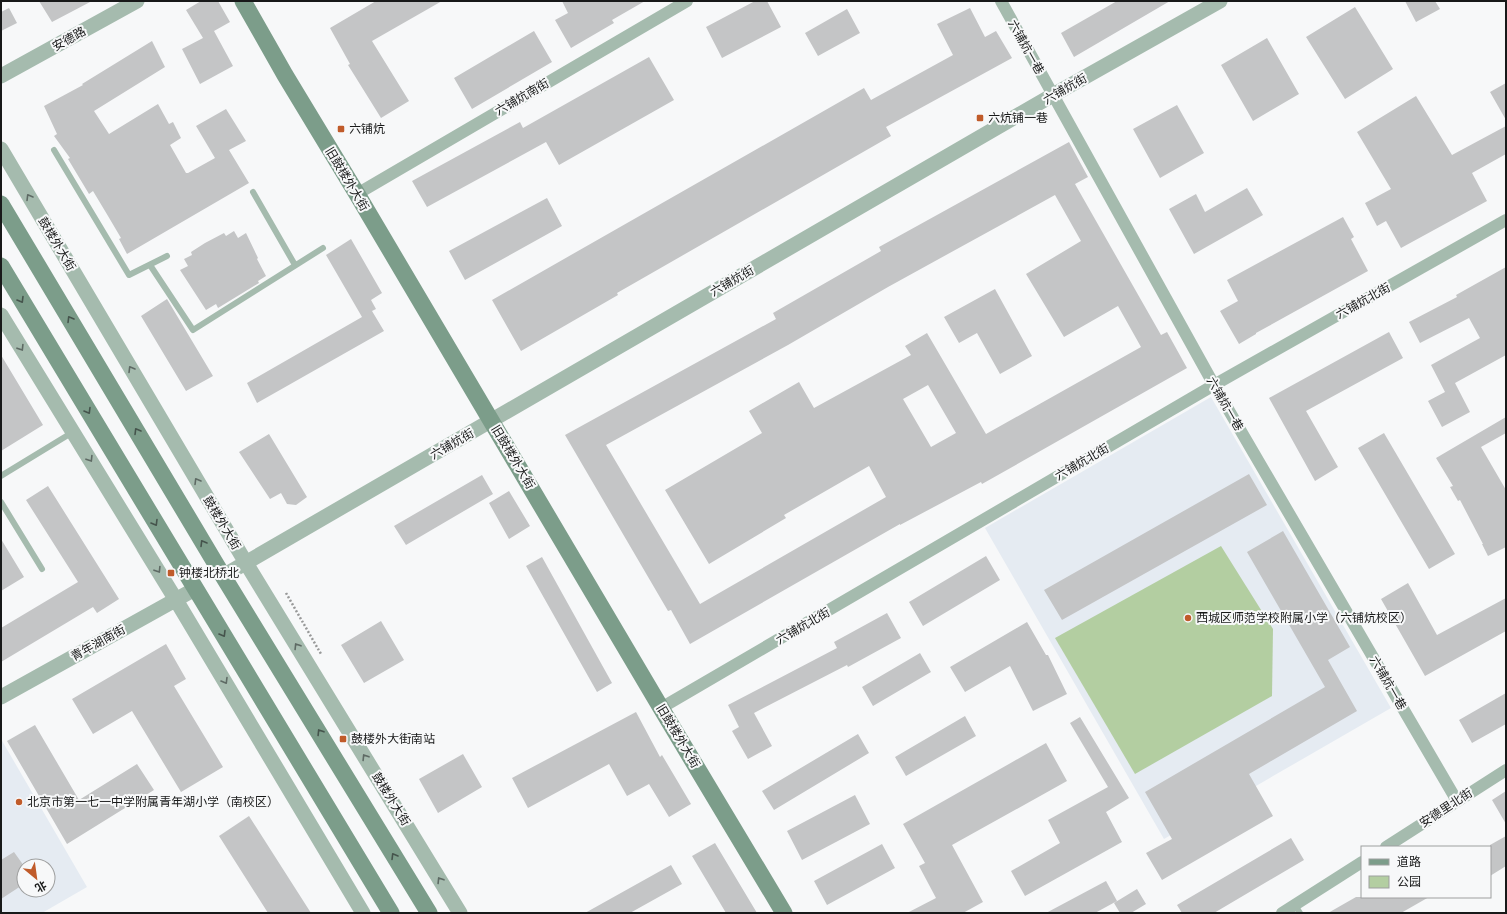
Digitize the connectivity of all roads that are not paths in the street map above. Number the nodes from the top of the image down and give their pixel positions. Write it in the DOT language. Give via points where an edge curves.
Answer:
graph roads {
  1 [pos="137,1"];
  2 [pos="243,1"];
  3 [pos="687,1"];
  4 [pos="1001,1"];
  5 [pos="1220,1"];
  6 [pos="1,76"];
  7 [pos="1053,95"];
  8 [pos="1,149"];
  9 [pos="54,150"];
  10 [pos="253,192"];
  11 [pos="357,194"];
  12 [pos="1,204"];
  13 [pos="1506,220"];
  14 [pos="322,248"];
  15 [pos="167,256"];
  16 [pos="150,265"];
  17 [pos="295,265"];
  18 [pos="1,266"];
  19 [pos="1,315"];
  20 [pos="1214,385"];
  21 [pos="491,421"];
  22 [pos="73,432"];
  23 [pos="1,476"];
  24 [pos="1,502"];
  25 [pos="246,563"];
  26 [pos="42,569"];
  27 [pos="223,576"];
  28 [pos="195,589"];
  29 [pos="176,600"];
  30 [pos="1,697"];
  31 [pos="661,708"];
  32 [pos="1506,770"];
  33 [pos="1457,801"];
  34 [pos="1388,846"];
  35 [pos="1361,863"];
  36 [pos="1298,909"];
  37 [pos="363,913"];
  38 [pos="391,913"];
  39 [pos="429,913"];
  40 [pos="460,913"];
  41 [pos="784,913"];
  42 [pos="1282,913"];
  1 -- 6 [label="street, 安德路"];
  2 -- 11 [label="main road, 旧鼓楼外大街"];
  3 -- 11 [label="street, 六铺炕南街"];
  4 -- 7 [label="street, 六铺炕一巷"];
  5 -- 7 [label="street, 六铺炕街"];
  7 -- 20 [label="street, 六铺炕一巷"];
  7 -- 21 [label="street, 六铺炕街"];
  25 -- 8 [label="street, 鼓楼外大街, one-way"];
  9 -- 16 [label="lane" via="129,275"];
  10 -- 17 [label="lane"];
  11 -- 21 [label="main road, 旧鼓楼外大街"];
  27 -- 12 [label="main road, one-way"];
  13 -- 20 [label="street, 六铺炕北街"];
  14 -- 17 [label="lane"];
  15 -- 16 [label="lane"];
  16 -- 17 [label="lane" via="193,330"];
  18 -- 28 [label="main road, one-way"];
  19 -- 22 [label="street, one-way"];
  20 -- 31 [label="street, 六铺炕北街"];
  20 -- 33 [label="street, 六铺炕一巷"];
  21 -- 25 [label="street, 六铺炕街"];
  21 -- 31 [label="main road, 旧鼓楼外大街"];
  22 -- 23 [label="lane"];
  22 -- 29 [label="street, one-way"];
  24 -- 26 [label="lane"];
  25 -- 27 [label="street, 六铺炕街"];
  40 -- 25 [label="street, 鼓楼外大街, one-way"];
  39 -- 27 [label="main road, one-way"];
  28 -- 29 [label="street, 青年湖南街"];
  28 -- 38 [label="main road, one-way"];
  29 -- 30 [label="street, 青年湖南街"];
  29 -- 37 [label="street, one-way"];
  31 -- 41 [label="main road, 旧鼓楼外大街"];
  32 -- 33 [label="street, 安德里北街"];
  33 -- 34 [label="street, 安德里北街"];
  35 -- 36 [label="street"];
  36 -- 42 [label="street"];
}
